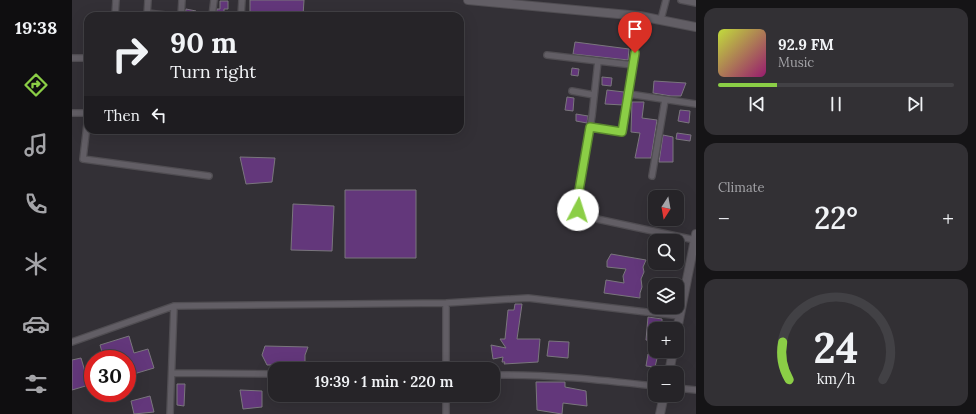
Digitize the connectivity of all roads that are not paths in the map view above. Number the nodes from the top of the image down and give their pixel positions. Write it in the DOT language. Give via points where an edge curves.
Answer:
graph roads {
  1 [pos="116,0"];
  2 [pos="148,0"];
  3 [pos="182,0"];
  4 [pos="214,0"];
  5 [pos="242,0"];
  6 [pos="468,0"];
  7 [pos="666,0"];
  8 [pos="681,0"];
  9 [pos="696,3"];
  10 [pos="115,12"];
  11 [pos="147,12"];
  12 [pos="181,12"];
  13 [pos="212,12"];
  14 [pos="241,12"];
  15 [pos="640,16"];
  16 [pos="661,19"];
  17 [pos="696,27"];
  18 [pos="547,55"];
  19 [pos="72,58"];
  20 [pos="84,58"];
  21 [pos="598,61"];
  22 [pos="633,65"];
  23 [pos="572,91"];
  24 [pos="629,94"];
  25 [pos="594,95"];
  26 [pos="665,100"];
  27 [pos="696,104"];
  28 [pos="72,113"];
  29 [pos="84,113"];
  30 [pos="590,127"];
  31 [pos="86,134"];
  32 [pos="209,176"];
  33 [pos="652,176"];
  34 [pos="696,237"];
  35 [pos="446,303"];
  36 [pos="174,306"];
  37 [pos="680,316"];
  38 [pos="679,322"];
  39 [pos="72,342"];
  40 [pos="446,362"];
  41 [pos="172,373"];
  42 [pos="268,374"];
  43 [pos="500,375"];
  44 [pos="648,385"];
  45 [pos="684,389"];
  46 [pos="696,390"];
  47 [pos="446,402"];
  48 [pos="663,402"];
  49 [pos="170,414"];
  50 [pos="446,414"];
  51 [pos="660,414"];
  1 -- 10 [label="street"];
  2 -- 11 [label="street"];
  3 -- 12 [label="street"];
  4 -- 13 [label="street"];
  5 -- 14 [label="street"];
  6 -- 15 [label="street"];
  7 -- 16 [label="street"];
  8 -- 9 [label="street"];
  15 -- 16 [label="street"];
  15 -- 22 [label="street"];
  16 -- 17 [label="street"];
  18 -- 21 [label="street"];
  19 -- 20 [label="street"];
  21 -- 22 [label="street"];
  21 -- 25 [label="street"];
  22 -- 24 [label="street"];
  23 -- 25 [label="street"];
  24 -- 26 [label="street"];
  24 -- 30 [label="street" via="622,132"];
  25 -- 30 [label="street"];
  26 -- 27 [label="street"];
  26 -- 33 [label="street"];
  28 -- 29 [label="street"];
  30 -- 34 [label="street" via="578,196 580,214 598,220"];
  31 -- 32 [label="street" via="83,159"];
  34 -- 37 [label="street"];
  35 -- 36 [label="street"];
  35 -- 37 [label="street" via="528,298"];
  35 -- 40 [label="street"];
  36 -- 39 [label="street"];
  36 -- 41 [label="street"];
  37 -- 38 [label="street"];
  41 -- 42 [label="street"];
  41 -- 49 [label="street"];
  43 -- 44 [label="street" via="523,374"];
  45 -- 46 [label="street"];
  47 -- 50 [label="street"];
  48 -- 51 [label="street"];
}
